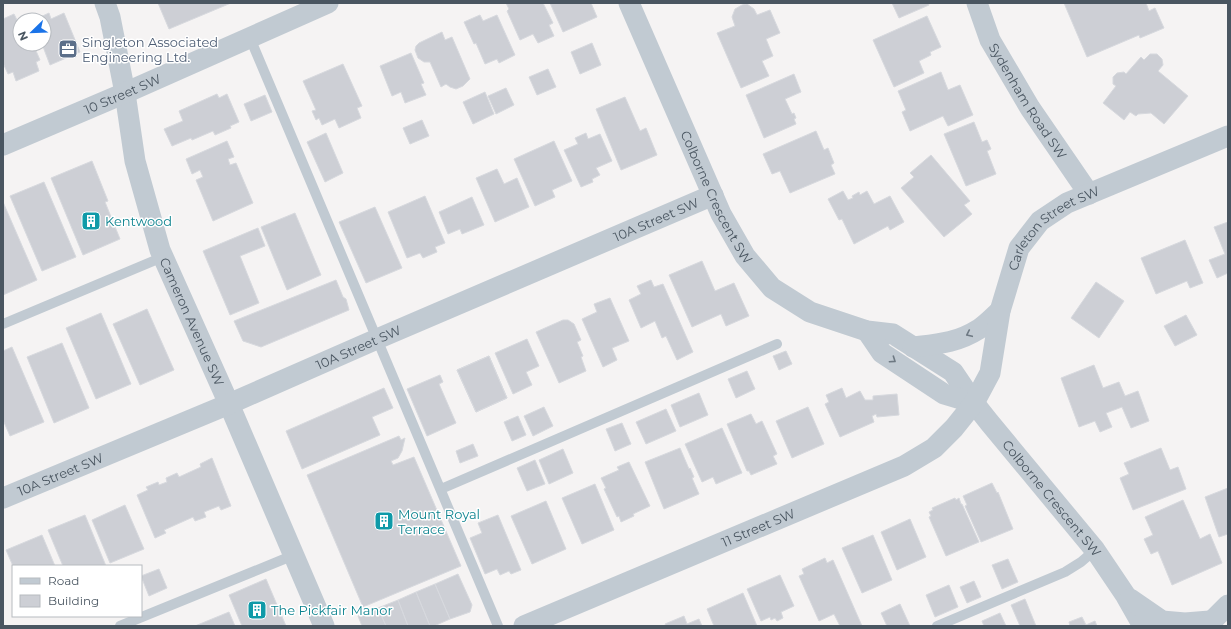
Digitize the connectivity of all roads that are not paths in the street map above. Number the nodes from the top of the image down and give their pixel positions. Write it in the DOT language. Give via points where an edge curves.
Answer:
graph roads {
  1 [pos="105,3"];
  2 [pos="328,3"];
  3 [pos="629,3"];
  4 [pos="977,3"];
  5 [pos="250,38"];
  6 [pos="125,93"];
  7 [pos="1228,136"];
  8 [pos="3,145"];
  9 [pos="1089,194"];
  10 [pos="713,195"];
  11 [pos="163,256"];
  12 [pos="1000,311"];
  13 [pos="3,324"];
  14 [pos="868,331"];
  15 [pos="377,339"];
  16 [pos="777,344"];
  17 [pos="913,347"];
  18 [pos="974,403"];
  19 [pos="229,404"];
  20 [pos="441,490"];
  21 [pos="3,498"];
  22 [pos="1095,550"];
  23 [pos="294,555"];
  24 [pos="1126,596"];
  25 [pos="1228,605"];
  26 [pos="1209,624"];
  27 [pos="120,626"];
  28 [pos="324,626"];
  29 [pos="498,626"];
  30 [pos="524,626"];
  31 [pos="937,626"];
  32 [pos="1143,626"];
  1 -- 6 [label="street, Cameron Avenue SW" via="110,16"];
  2 -- 5 [label="street, 10 Street SW"];
  3 -- 10 [label="street, Colborne Crescent SW"];
  4 -- 9 [label="street, Sydenham Road SW" via="994,47 1030,108"];
  5 -- 6 [label="street, 10 Street SW"];
  5 -- 15 [label="lane"];
  6 -- 8 [label="street, 10 Street SW"];
  6 -- 11 [label="street, Cameron Avenue SW" via="135,161"];
  7 -- 9 [label="street, Carleton Street SW"];
  9 -- 12 [label="street, Carleton Street SW" via="1067,203 1040,221 1018,248"];
  10 -- 14 [label="street, Colborne Crescent SW" via="745,256 772,288 810,312"];
  10 -- 15 [label="street, 10A Street SW"];
  11 -- 13 [label="lane"];
  11 -- 19 [label="street, Cameron Avenue SW"];
  12 -- 17 [label="street, one-way" via="979,329 952,341"];
  12 -- 18 [label="street, Carleton Street SW" via="990,373"];
  14 -- 17 [label="street, Colborne Crescent SW" via="893,334"];
  14 -- 18 [label="street, one-way" via="882,353 944,394"];
  15 -- 19 [label="street, 10A Street SW"];
  15 -- 20 [label="lane"];
  16 -- 20 [label="lane"];
  17 -- 18 [label="street, Colborne Crescent SW" via="953,372"];
  18 -- 22 [label="street, Colborne Crescent SW"];
  18 -- 30 [label="street, 11 Street SW" via="934,448 904,466"];
  19 -- 21 [label="street, 10A Street SW"];
  19 -- 23 [label="street, Cameron Avenue SW"];
  20 -- 29 [label="lane"];
  22 -- 24 [label="street, Colborne Crescent SW"];
  22 -- 31 [label="lane" via="1065,572"];
  23 -- 27 [label="lane"];
  23 -- 28 [label="street, Cameron Avenue SW"];
  24 -- 26 [label="street, Colborne Crescent SW" via="1162,621"];
  24 -- 32 [label="street, Colborne Crescent SW"];
  25 -- 26 [label="street"];
}
